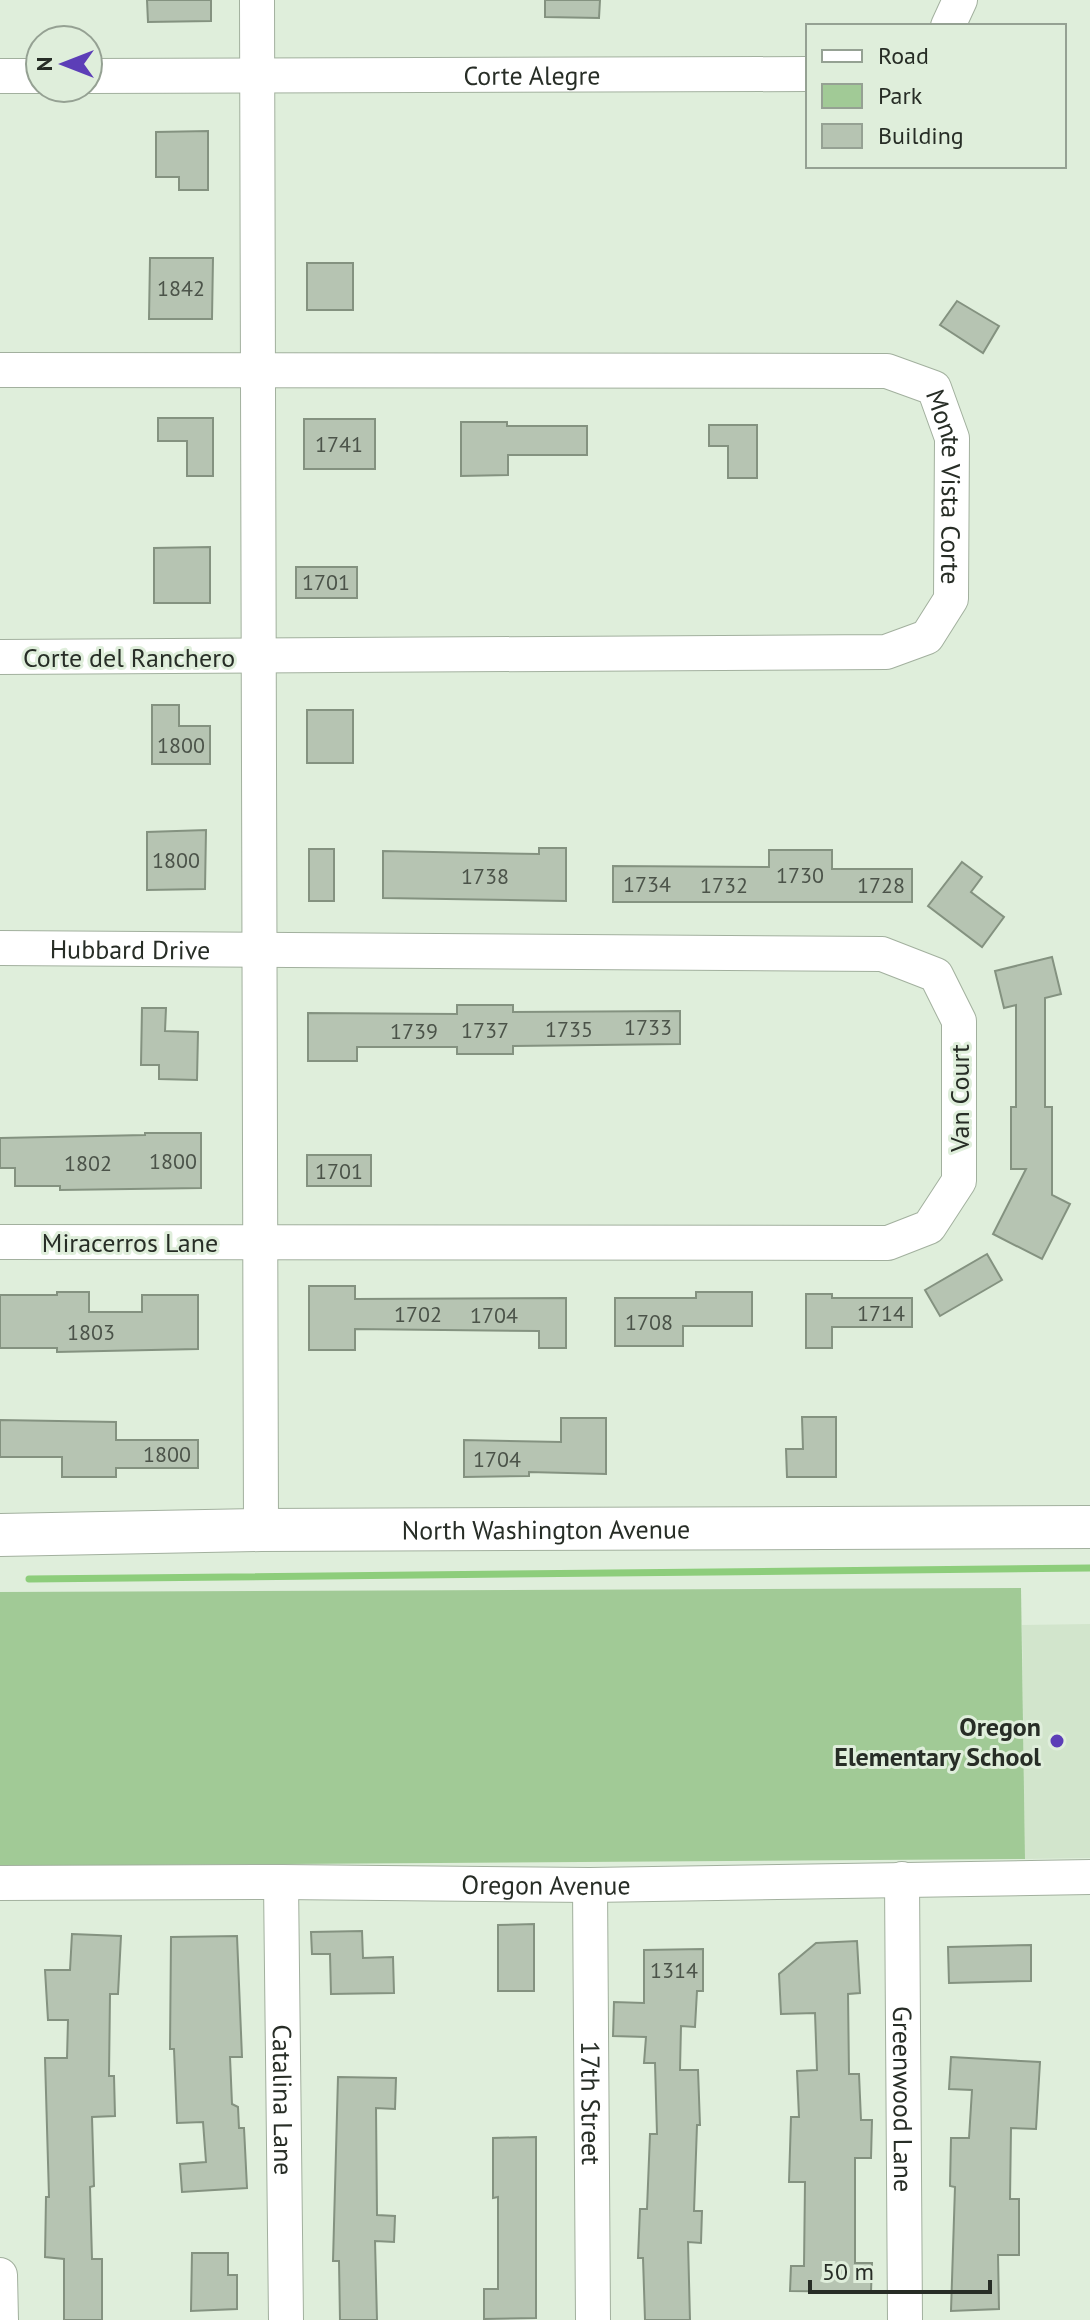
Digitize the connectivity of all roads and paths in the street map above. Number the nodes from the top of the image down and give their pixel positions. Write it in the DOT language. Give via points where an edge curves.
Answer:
graph roads {
  1 [pos="257,0"];
  2 [pos="960,0"];
  3 [pos="949,24"];
  4 [pos="257,74"];
  5 [pos="806,74"];
  6 [pos="0,76"];
  7 [pos="24,76"];
  8 [pos="104,76"];
  9 [pos="258,369"];
  10 [pos="0,370"];
  11 [pos="259,656"];
  12 [pos="0,657"];
  13 [pos="0,948"];
  14 [pos="259,951"];
  15 [pos="0,1242"];
  16 [pos="260,1242"];
  17 [pos="1090,1527"];
  18 [pos="261,1530"];
  19 [pos="0,1535"];
  20 [pos="1090,1877"];
  21 [pos="902,1879"];
  22 [pos="281,1882"];
  23 [pos="0,1883"];
  24 [pos="590,1885"];
  25 [pos="0,2275"];
  26 [pos="1,2320"];
  27 [pos="286,2320"];
  28 [pos="593,2320"];
  29 [pos="905,2320"];
  1 -- 4 [label="street"];
  2 -- 3 [label="street"];
  4 -- 5 [label="street, Corte Alegre"];
  4 -- 8 [label="street, Corte Alegre"];
  4 -- 9 [label="street"];
  6 -- 7 [label="street"];
  9 -- 10 [label="street"];
  9 -- 11 [label="street"];
  9 -- 11 [label="street, Monte Vista Corte" via="887,371 934,388 952,438 951,599 927,637 886,652"];
  11 -- 12 [label="street, Corte del Ranchero"];
  11 -- 14 [label="street"];
  13 -- 14 [label="street, Hubbard Drive"];
  14 -- 16 [label="street"];
  14 -- 16 [label="street, Van Court" via="882,954 936,975 959,1021 959,1181 929,1227 888,1243"];
  15 -- 16 [label="street, Miracerros Lane"];
  16 -- 18 [label="street"];
  17 -- 18 [label="main road, North Washington Avenue"];
  18 -- 19 [label="main road, North Washington Avenue"];
  20 -- 21 [label="street, Oregon Avenue"];
  21 -- 24 [label="street, Oregon Avenue"];
  21 -- 29 [label="street, Greenwood Lane"];
  22 -- 23 [label="street, Oregon Avenue"];
  22 -- 24 [label="street, Oregon Avenue"];
  22 -- 27 [label="street, Catalina Lane"];
  24 -- 28 [label="street, 17th Street"];
  25 -- 26 [label="street"];
}
